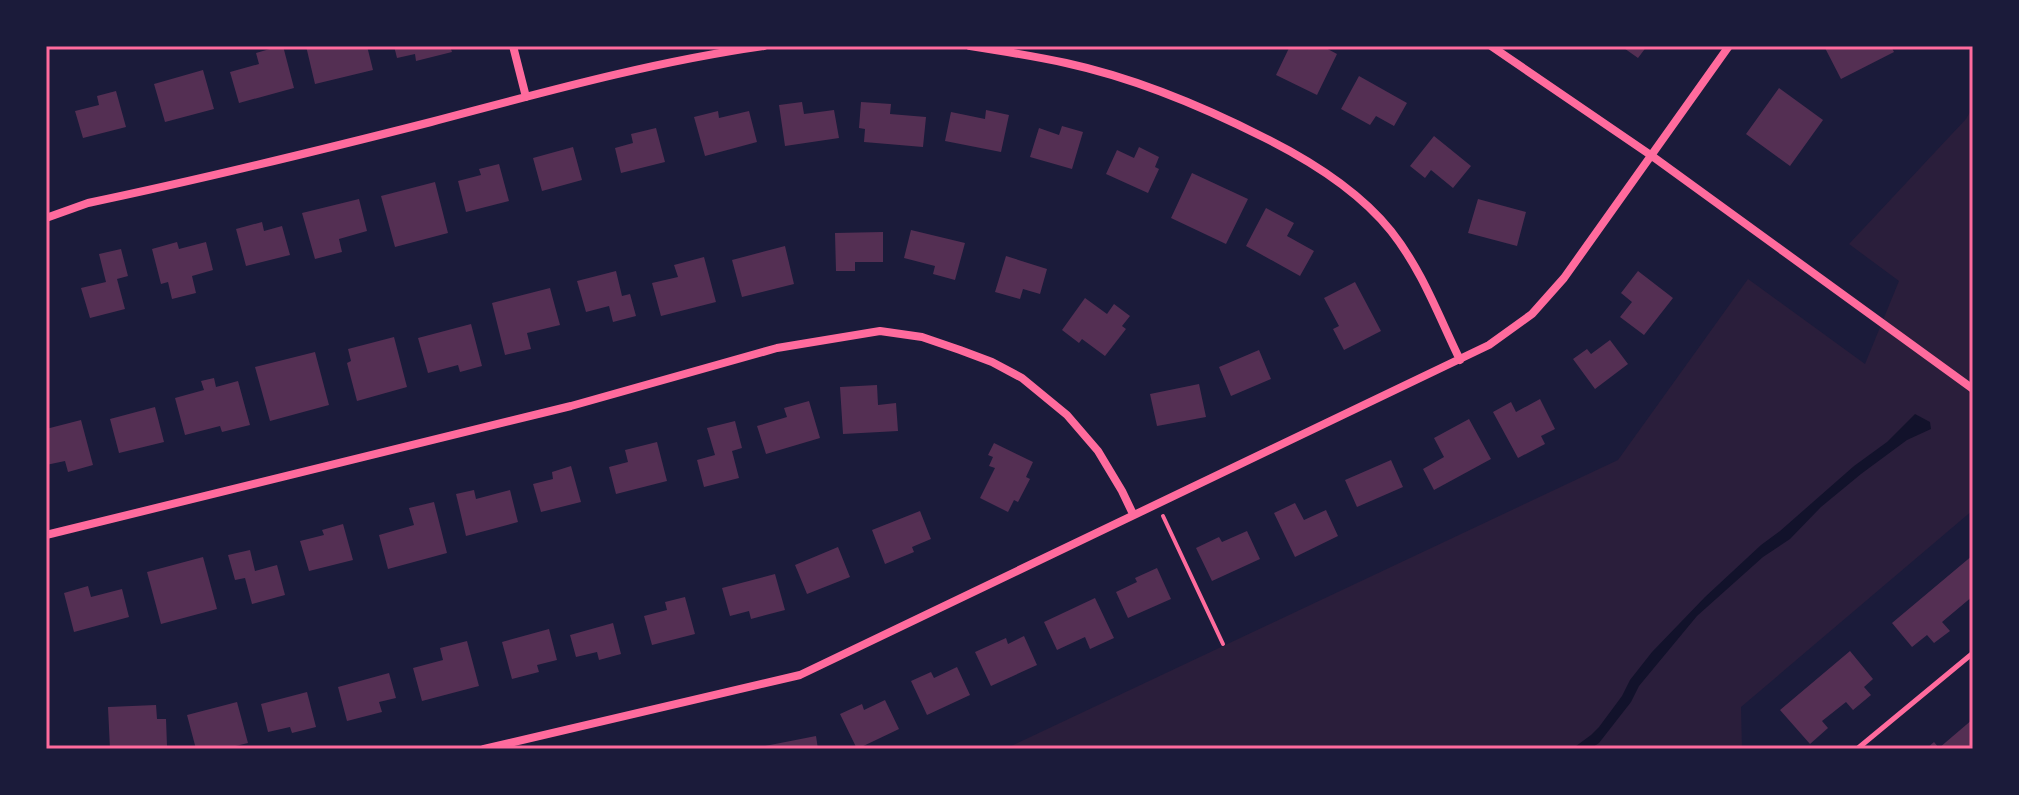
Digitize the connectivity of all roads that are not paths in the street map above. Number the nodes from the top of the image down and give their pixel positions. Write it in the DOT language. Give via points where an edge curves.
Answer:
graph roads {
  1 [pos="513,46"];
  2 [pos="764,46"];
  3 [pos="970,46"];
  4 [pos="1491,46"];
  5 [pos="1729,46"];
  6 [pos="526,97"];
  7 [pos="1652,156"];
  8 [pos="46,218"];
  9 [pos="1460,360"];
  10 [pos="1973,389"];
  11 [pos="1133,514"];
  12 [pos="46,535"];
  13 [pos="1973,653"];
  14 [pos="484,749"];
  15 [pos="1857,749"];
  1 -- 6 [label="street"];
  2 -- 6 [label="street"];
  3 -- 9 [label="street" via="1132,81 1234,122 1319,168 1392,232 1421,278"];
  4 -- 7 [label="street"];
  5 -- 7 [label="street"];
  6 -- 8 [label="street" via="88,203"];
  7 -- 9 [label="street" via="1549,295 1518,326"];
  7 -- 10 [label="street"];
  9 -- 11 [label="street"];
  11 -- 12 [label="street" via="1098,451 1067,415 1022,378 922,337 880,331 777,348 571,406"];
  11 -- 14 [label="street" via="800,675"];
  13 -- 15 [label="lane"];
}
